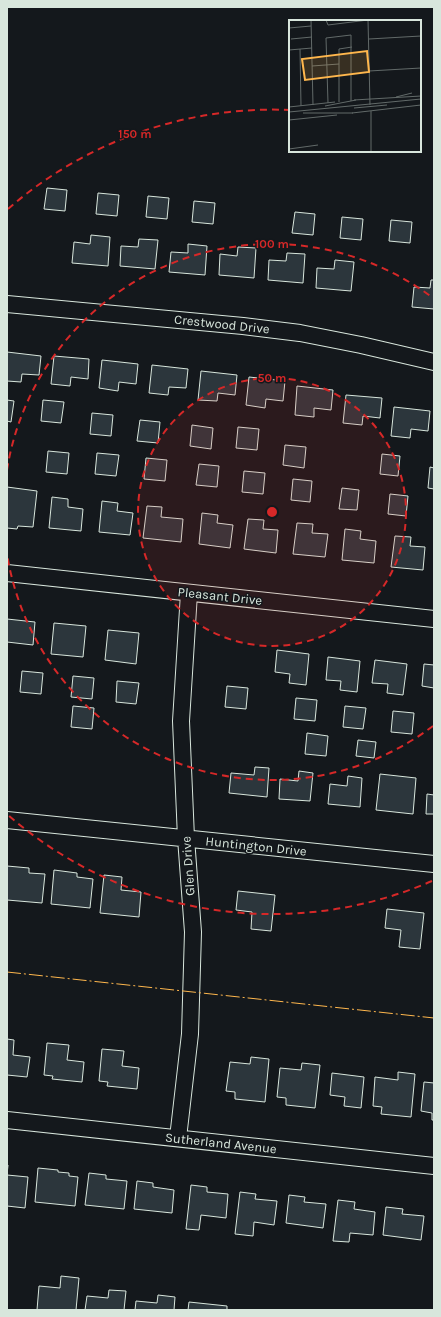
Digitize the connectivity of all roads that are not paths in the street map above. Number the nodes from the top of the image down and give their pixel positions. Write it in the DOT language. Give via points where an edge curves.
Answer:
graph roads {
  1 [pos="7,304"];
  2 [pos="434,362"];
  3 [pos="7,573"];
  4 [pos="189,593"];
  5 [pos="434,619"];
  6 [pos="7,820"];
  7 [pos="186,838"];
  8 [pos="434,864"];
  9 [pos="7,1120"];
  10 [pos="178,1138"];
  11 [pos="434,1166"];
  1 -- 2 [label="street, Crestwood Drive" via="300,333"];
  3 -- 4 [label="street, Pleasant Drive"];
  4 -- 5 [label="street, Pleasant Drive"];
  4 -- 7 [label="street, Glen Drive" via="181,721"];
  6 -- 7 [label="street, Huntington Drive"];
  7 -- 8 [label="street, Huntington Drive"];
  7 -- 10 [label="street, Glen Drive" via="192,940 190,1034"];
  9 -- 10 [label="street, Sutherland Avenue"];
  10 -- 11 [label="street, Sutherland Avenue"];
}
